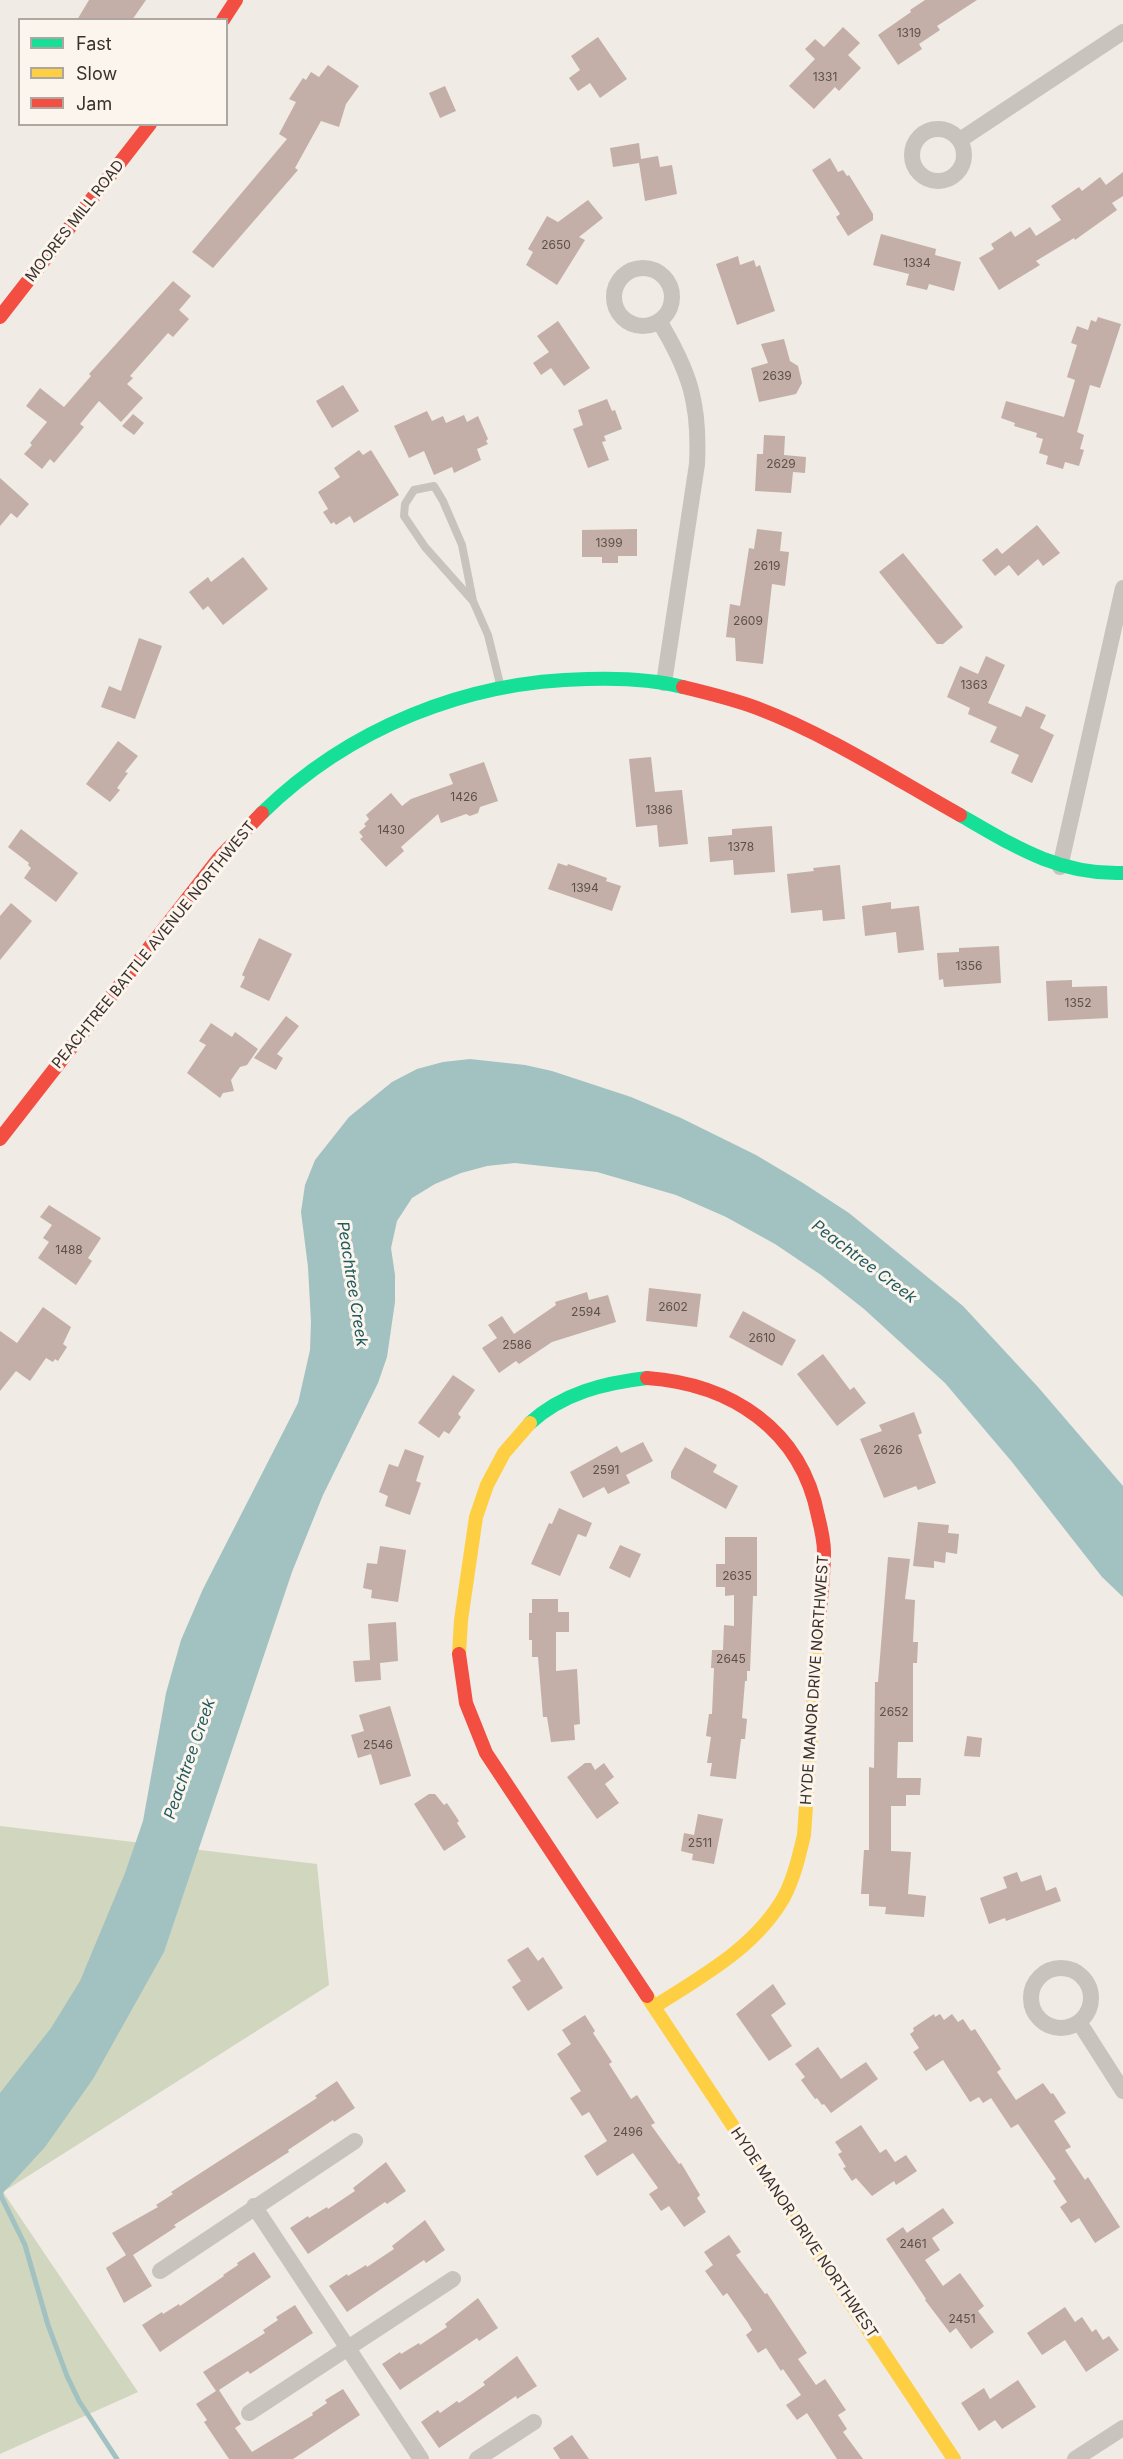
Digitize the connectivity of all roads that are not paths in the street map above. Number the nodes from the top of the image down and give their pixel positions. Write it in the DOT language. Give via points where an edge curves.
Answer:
graph roads {
  1 [pos="236,0"];
  2 [pos="224,18"];
  3 [pos="1123,32"];
  4 [pos="148,126"];
  5 [pos="960,140"];
  6 [pos="0,317"];
  7 [pos="659,321"];
  8 [pos="1123,588"];
  9 [pos="473,601"];
  10 [pos="664,683"];
  11 [pos="501,687"];
  12 [pos="1060,867"];
  13 [pos="1123,873"];
  14 [pos="0,1139"];
  15 [pos="654,2007"];
  16 [pos="1079,2022"];
  17 [pos="1123,2091"];
  18 [pos="355,2141"];
  19 [pos="254,2206"];
  20 [pos="160,2271"];
  21 [pos="453,2279"];
  22 [pos="348,2347"];
  23 [pos="249,2413"];
  24 [pos="534,2422"];
  25 [pos="1123,2428"];
  26 [pos="421,2459"];
  27 [pos="477,2459"];
  28 [pos="954,2459"];
  29 [pos="1075,2459"];
  1 -- 2 [label="street"];
  3 -- 5 [label="street"];
  4 -- 6 [label="street, MOORES MILL ROAD"];
  7 -- 10 [label="street" via="689,379 699,436"];
  8 -- 12 [label="street"];
  9 -- 9 [label="lane" via="462,545 443,501 434,486 414,490 405,504 404,516 425,547"];
  9 -- 11 [label="lane" via="488,635"];
  10 -- 11 [label="street, PEACHTREE BATTLE AVENUE NORTHWEST" via="566,679"];
  10 -- 12 [label="street, PEACHTREE BATTLE AVENUE NORTHWEST" via="730,698 794,723 1027,853"];
  11 -- 14 [label="street, PEACHTREE BATTLE AVENUE NORTHWEST" via="423,709 376,730 331,756 276,799 219,858"];
  12 -- 13 [label="street, PEACHTREE BATTLE AVENUE NORTHWEST" via="1097,874"];
  15 -- 15 [label="street, HYDE MANOR DRIVE NORTHWEST" via="486,1753 466,1703 459,1651 476,1517 504,1453 532,1421 568,1397 608,1383 647,1378 715,1391 745,1407 771,1428 794,1456 810,1486 820,1518 824,1551 804,1835 794,1877 776,1913 750,1941"];
  15 -- 28 [label="street, HYDE MANOR DRIVE NORTHWEST"];
  16 -- 17 [label="street"];
  18 -- 19 [label="street"];
  19 -- 20 [label="street"];
  19 -- 22 [label="street"];
  21 -- 22 [label="street"];
  22 -- 23 [label="street"];
  22 -- 26 [label="street"];
  24 -- 27 [label="street"];
  25 -- 29 [label="street"];
}
